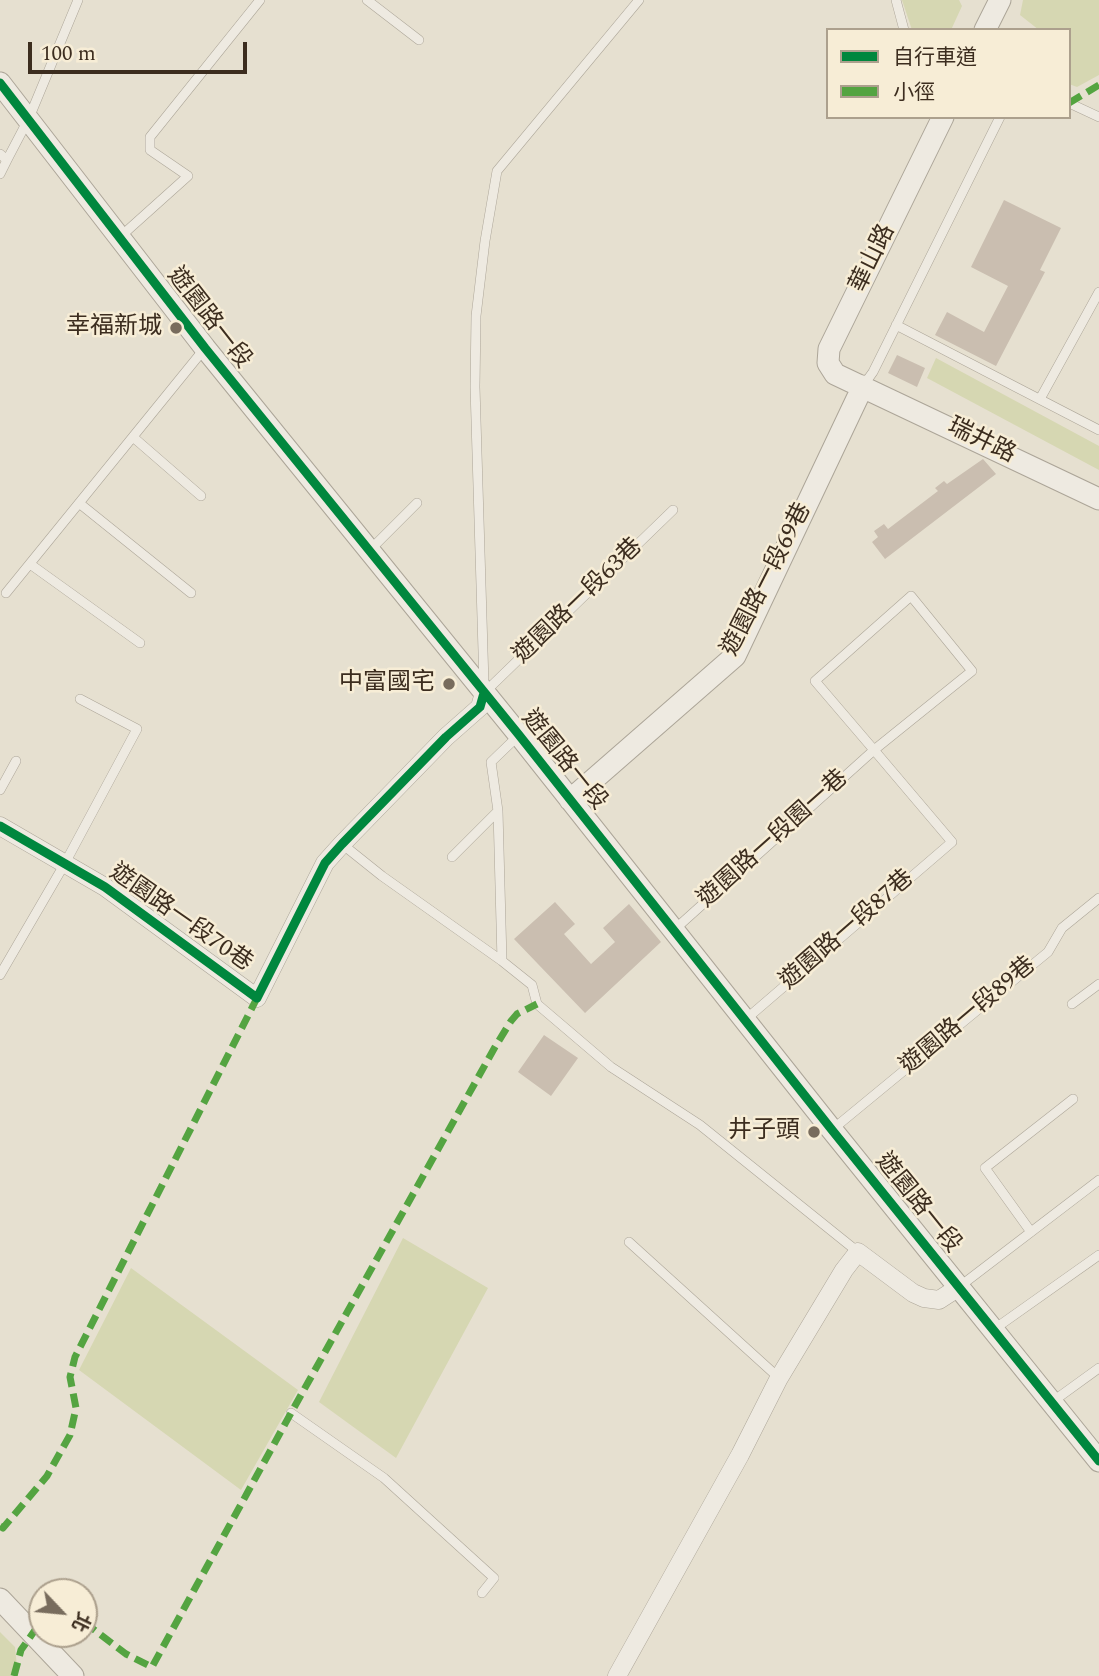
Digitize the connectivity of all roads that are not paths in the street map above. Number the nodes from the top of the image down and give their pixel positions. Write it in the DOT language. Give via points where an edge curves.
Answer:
graph roads {
  1 [pos="78,0"];
  2 [pos="260,0"];
  3 [pos="367,0"];
  4 [pos="639,0"];
  5 [pos="896,0"];
  6 [pos="1000,0"];
  7 [pos="903,28"];
  8 [pos="986,28"];
  9 [pos="419,40"];
  10 [pos="0,83"];
  11 [pos="1071,104"];
  12 [pos="1099,117"];
  13 [pos="29,118"];
  14 [pos="999,119"];
  15 [pos="936,123"];
  16 [pos="4,157"];
  17 [pos="0,174"];
  18 [pos="120,237"];
  19 [pos="1099,292"];
  20 [pos="896,325"];
  21 [pos="205,348"];
  22 [pos="863,386"];
  23 [pos="1040,399"];
  24 [pos="1099,430"];
  25 [pos="133,437"];
  26 [pos="201,496"];
  27 [pos="1099,499"];
  28 [pos="79,503"];
  29 [pos="417,503"];
  30 [pos="673,510"];
  31 [pos="370,550"];
  32 [pos="30,564"];
  33 [pos="6,593"];
  34 [pos="191,593"];
  35 [pos="140,643"];
  36 [pos="484,693"];
  37 [pos="80,699"];
  38 [pos="519,735"];
  39 [pos="874,750"];
  40 [pos="16,761"];
  41 [pos="0,790"];
  42 [pos="570,800"];
  43 [pos="498,811"];
  44 [pos="0,826"];
  45 [pos="342,844"];
  46 [pos="452,857"];
  47 [pos="64,865"];
  48 [pos="1099,898"];
  49 [pos="674,930"];
  50 [pos="502,961"];
  51 [pos="0,975"];
  52 [pos="1099,984"];
  53 [pos="1072,1004"];
  54 [pos="745,1020"];
  55 [pos="1073,1099"];
  56 [pos="832,1130"];
  57 [pos="1099,1180"];
  58 [pos="1031,1232"];
  59 [pos="629,1242"];
  60 [pos="858,1252"];
  61 [pos="1099,1255"];
  62 [pos="959,1287"];
  63 [pos="993,1330"];
  64 [pos="1099,1367"];
  65 [pos="779,1378"];
  66 [pos="1052,1402"];
  67 [pos="291,1413"];
  68 [pos="1096,1452"];
  69 [pos="482,1593"];
  70 [pos="0,1599"];
  71 [pos="74,1676"];
  72 [pos="617,1676"];
  1 -- 13 [label="lane"];
  2 -- 18 [label="lane" via="150,137 150,150 188,176"];
  3 -- 9 [label="lane"];
  4 -- 36 [label="lane" via="496,171 476,316"];
  5 -- 7 [label="lane"];
  6 -- 8 [label="street"];
  10 -- 13 [label="street, 遊園路一段"];
  11 -- 12 [label="lane"];
  13 -- 16 [label="lane"];
  13 -- 18 [label="street, 遊園路一段"];
  14 -- 20 [label="lane"];
  15 -- 22 [label="street, 華山路" via="830,349 828,363 835,374"];
  16 -- 17 [label="lane"];
  18 -- 21 [label="street, 遊園路一段"];
  19 -- 23 [label="lane"];
  20 -- 22 [label="lane"];
  20 -- 23 [label="lane"];
  21 -- 25 [label="lane"];
  21 -- 31 [label="street, 遊園路一段"];
  22 -- 27 [label="street, 瑞井路"];
  22 -- 42 [label="street, 遊園路一段69巷" via="735,656"];
  23 -- 24 [label="lane"];
  25 -- 26 [label="lane"];
  25 -- 28 [label="lane"];
  28 -- 32 [label="lane"];
  28 -- 34 [label="lane"];
  29 -- 31 [label="lane"];
  30 -- 36 [label="lane, 遊園路一段63巷"];
  31 -- 36 [label="street, 遊園路一段"];
  32 -- 33 [label="lane"];
  32 -- 35 [label="lane"];
  36 -- 38 [label="street, 遊園路一段"];
  36 -- 45 [label="street, 遊園路一段70巷" via="481,707"];
  37 -- 47 [label="lane" via="137,729"];
  38 -- 42 [label="street, 遊園路一段"];
  38 -- 43 [label="lane" via="491,762"];
  39 -- 39 [label="lane, 遊園路一段園一巷" via="972,671 911,596 815,681"];
  39 -- 49 [label="lane, 遊園路一段園一巷"];
  39 -- 54 [label="lane, 遊園路一段87巷" via="952,842"];
  40 -- 41 [label="lane"];
  42 -- 49 [label="street, 遊園路一段"];
  43 -- 46 [label="lane"];
  43 -- 50 [label="lane"];
  44 -- 47 [label="street, 遊園路一段70巷"];
  45 -- 47 [label="street, 遊園路一段70巷" via="325,863 257,998 104,887"];
  45 -- 50 [label="lane"];
  47 -- 51 [label="lane"];
  48 -- 56 [label="lane, 遊園路一段89巷" via="1062,928 1048,952"];
  49 -- 54 [label="street, 遊園路一段"];
  50 -- 60 [label="lane" via="532,985 537,1004 611,1067 700,1125"];
  52 -- 53 [label="lane"];
  54 -- 56 [label="street, 遊園路一段"];
  55 -- 58 [label="lane" via="985,1168"];
  56 -- 62 [label="street, 遊園路一段"];
  57 -- 58 [label="lane"];
  58 -- 62 [label="lane"];
  59 -- 65 [label="lane"];
  60 -- 62 [label="street" via="924,1298 939,1300"];
  60 -- 65 [label="street"];
  61 -- 63 [label="lane"];
  62 -- 63 [label="street, 遊園路一段"];
  63 -- 66 [label="street, 遊園路一段"];
  64 -- 66 [label="lane"];
  65 -- 72 [label="street"];
  66 -- 68 [label="street, 遊園路一段"];
  67 -- 69 [label="lane" via="384,1478 494,1578"];
  70 -- 71 [label="street"];
}
